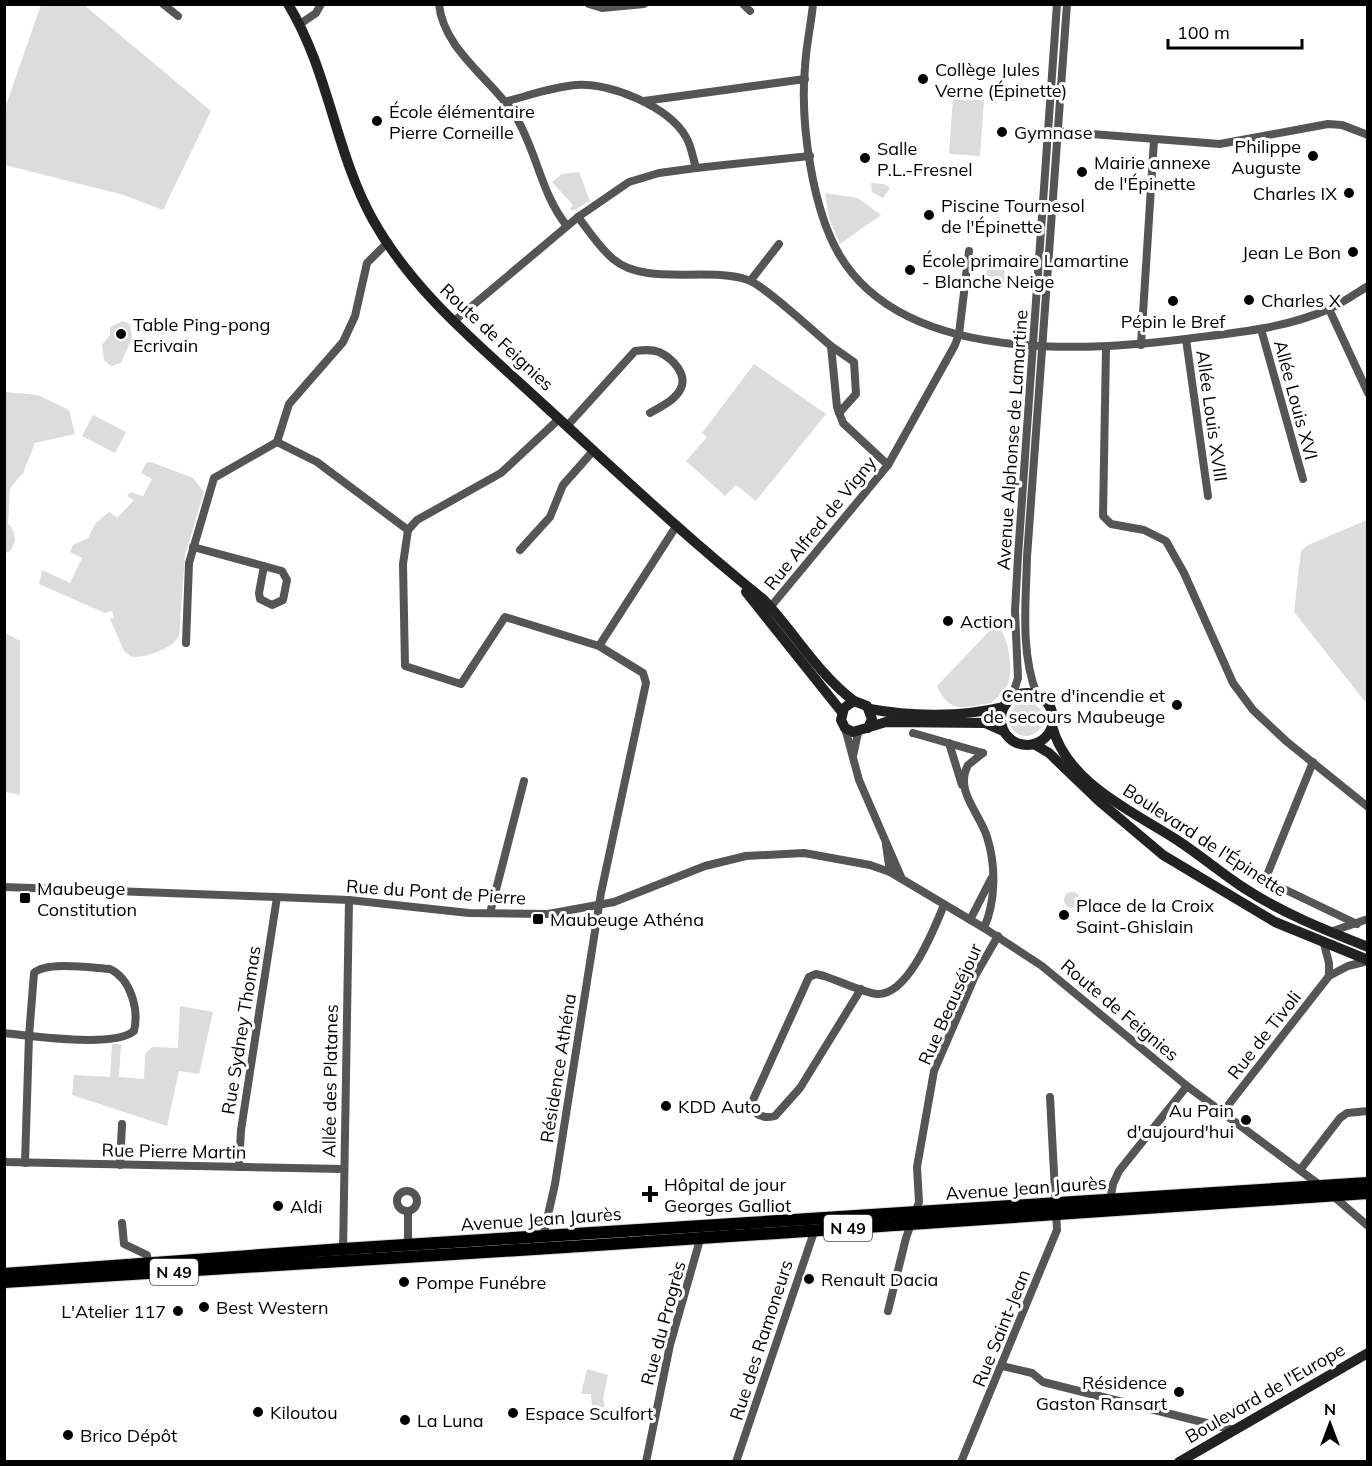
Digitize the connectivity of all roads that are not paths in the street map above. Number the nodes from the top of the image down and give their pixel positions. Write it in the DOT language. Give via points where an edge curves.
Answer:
graph roads {
  1 [pos="164,4"];
  2 [pos="288,4"];
  3 [pos="321,4"];
  4 [pos="439,4"];
  5 [pos="589,4"];
  6 [pos="813,4"];
  7 [pos="1057,4"];
  8 [pos="1067,4"];
  9 [pos="639,5"];
  10 [pos="178,16"];
  11 [pos="300,24"];
  12 [pos="805,79"];
  13 [pos="644,101"];
  14 [pos="504,102"];
  15 [pos="1053,131"];
  16 [pos="1368,135"];
  17 [pos="1154,140"];
  18 [pos="810,156"];
  19 [pos="696,168"];
  20 [pos="578,217"];
  21 [pos="567,226"];
  22 [pos="388,242"];
  23 [pos="779,244"];
  24 [pos="969,251"];
  25 [pos="751,280"];
  26 [pos="1368,286"];
  27 [pos="1329,309"];
  28 [pos="453,322"];
  29 [pos="1261,329"];
  30 [pos="959,334"];
  31 [pos="1186,339"];
  32 [pos="1035,345"];
  33 [pos="1044,345"];
  34 [pos="1141,345"];
  35 [pos="831,346"];
  36 [pos="1106,348"];
  37 [pos="1368,393"];
  38 [pos="839,413"];
  39 [pos="650,414"];
  40 [pos="563,423"];
  41 [pos="277,442"];
  42 [pos="594,450"];
  43 [pos="888,465"];
  44 [pos="1302,479"];
  45 [pos="1208,496"];
  46 [pos="677,525"];
  47 [pos="408,530"];
  48 [pos="193,547"];
  49 [pos="520,549"];
  50 [pos="264,566"];
  51 [pos="768,610"];
  52 [pos="186,643"];
  53 [pos="599,646"];
  54 [pos="1037,695"];
  55 [pos="1012,698"];
  56 [pos="854,701"];
  57 [pos="1003,707"];
  58 [pos="870,709"];
  59 [pos="841,711"];
  60 [pos="1052,726"];
  61 [pos="845,728"];
  62 [pos="863,730"];
  63 [pos="1003,731"];
  64 [pos="913,733"];
  65 [pos="949,743"];
  66 [pos="1034,744"];
  67 [pos="852,760"];
  68 [pos="1312,762"];
  69 [pos="524,782"];
  70 [pos="963,789"];
  71 [pos="1368,807"];
  72 [pos="886,843"];
  73 [pos="886,854"];
  74 [pos="896,862"];
  75 [pos="870,865"];
  76 [pos="890,872"];
  77 [pos="992,878"];
  78 [pos="902,879"];
  79 [pos="4,887"];
  80 [pos="277,897"];
  81 [pos="349,900"];
  82 [pos="600,905"];
  83 [pos="944,905"];
  84 [pos="490,914"];
  85 [pos="1368,919"];
  86 [pos="970,920"];
  87 [pos="1357,924"];
  88 [pos="984,928"];
  89 [pos="1330,932"];
  90 [pos="998,936"];
  91 [pos="1324,944"];
  92 [pos="1368,947"];
  93 [pos="1368,961"];
  94 [pos="1329,976"];
  95 [pos="861,989"];
  96 [pos="4,1033"];
  97 [pos="29,1036"];
  98 [pos="1187,1086"];
  99 [pos="1050,1097"];
  100 [pos="1368,1111"];
  101 [pos="1222,1113"];
  102 [pos="122,1124"];
  103 [pos="4,1162"];
  104 [pos="25,1162"];
  105 [pos="120,1165"];
  106 [pos="239,1167"];
  107 [pos="343,1169"];
  108 [pos="1300,1170"];
  109 [pos="1368,1183"];
  110 [pos="1321,1186"];
  111 [pos="1368,1193"];
  112 [pos="1333,1196"];
  113 [pos="1110,1201"];
  114 [pos="1056,1209"];
  115 [pos="408,1211"];
  116 [pos="914,1220"];
  117 [pos="122,1223"];
  118 [pos="1368,1226"];
  119 [pos="815,1229"];
  120 [pos="702,1233"];
  121 [pos="543,1237"];
  122 [pos="408,1246"];
  123 [pos="343,1249"];
  124 [pos="343,1263"];
  125 [pos="148,1265"];
  126 [pos="4,1274"];
  127 [pos="4,1282"];
  128 [pos="888,1311"];
  129 [pos="1368,1353"];
  130 [pos="1002,1366"];
  131 [pos="1234,1430"];
  132 [pos="646,1461"];
  133 [pos="736,1461"];
  134 [pos="961,1461"];
  135 [pos="1179,1461"];
  1 -- 10 [label="street"];
  2 -- 11 [label="street, Route de Feignies"];
  3 -- 11 [label="street" via="316,13"];
  4 -- 14 [label="street" via="448,31"];
  5 -- 9 [label="street" via="602,8"];
  6 -- 12 [label="street"];
  7 -- 15 [label="street, Avenue Alphonse de Lamartine"];
  8 -- 15 [label="street, Avenue Alphonse de Lamartine"];
  11 -- 22 [label="street, Route de Feignies" via="360,196"];
  12 -- 13 [label="street"];
  12 -- 18 [label="street" via="805,126"];
  13 -- 14 [label="street" via="579,84"];
  13 -- 19 [label="street" via="672,120 686,137"];
  14 -- 21 [label="street" via="516,116 545,189"];
  15 -- 17 [label="street"];
  15 -- 32 [label="street, Avenue Alphonse de Lamartine"];
  15 -- 33 [label="street, Avenue Alphonse de Lamartine"];
  16 -- 17 [label="street" via="1328,124 1220,144"];
  17 -- 34 [label="street"];
  18 -- 19 [label="street"];
  18 -- 30 [label="street" via="831,240 857,278 892,308"];
  19 -- 20 [label="street" via="629,182"];
  20 -- 21 [label="street"];
  20 -- 25 [label="street" via="615,260 636,270"];
  21 -- 28 [label="street"];
  22 -- 28 [label="street, Route de Feignies"];
  22 -- 41 [label="street" via="367,263 355,316 343,342 289,404"];
  23 -- 25 [label="street"];
  24 -- 30 [label="street, Rue Alfred de Vigny"];
  25 -- 35 [label="street"];
  26 -- 27 [label="street"];
  27 -- 29 [label="street"];
  27 -- 37 [label="street"];
  28 -- 40 [label="street, Route de Feignies"];
  29 -- 31 [label="street"];
  29 -- 44 [label="street, Allée Louis XVI"];
  30 -- 32 [label="street"];
  30 -- 43 [label="street, Rue Alfred de Vigny"];
  31 -- 34 [label="street"];
  31 -- 45 [label="street, Allée Louis XVIII"];
  32 -- 33 [label="street"];
  32 -- 55 [label="street, Avenue Alphonse de Lamartine" via="1015,611 1018,678"];
  33 -- 36 [label="street"];
  33 -- 54 [label="street, Avenue Alphonse de Lamartine" via="1025,612 1029,671"];
  34 -- 36 [label="street"];
  35 -- 38 [label="street"];
  35 -- 38 [label="street" via="854,362 856,394"];
  36 -- 68 [label="street" via="1103,516 1111,524 1144,530 1166,541 1233,683 1252,710"];
  38 -- 43 [label="street" via="843,423"];
  39 -- 40 [label="street" via="681,390 683,378 677,366 660,352 648,349 635,351"];
  40 -- 42 [label="street, Route de Feignies"];
  40 -- 47 [label="street" via="501,473 417,520"];
  41 -- 47 [label="street" via="317,462"];
  41 -- 48 [label="street" via="214,478"];
  42 -- 46 [label="street, Route de Feignies"];
  42 -- 49 [label="street" via="563,485 550,517"];
  43 -- 51 [label="street, Rue Alfred de Vigny"];
  46 -- 51 [label="street, Route de Feignies"];
  46 -- 53 [label="street"];
  47 -- 53 [label="street, Résidence Athéna" via="403,564 405,666 461,684 506,617"];
  48 -- 50 [label="street"];
  48 -- 52 [label="street" via="185,606"];
  50 -- 50 [label="street" via="282,571 287,579 279,603 272,605 260,599"];
  51 -- 56 [label="street, Route de Feignies" via="836,688"];
  51 -- 59 [label="street, Route de Feignies"];
  53 -- 82 [label="street, Résidence Athéna" via="643,673 646,683"];
  54 -- 55 [label="street"];
  54 -- 60 [label="street" via="1052,711"];
  55 -- 57 [label="street"];
  56 -- 58 [label="street"];
  56 -- 59 [label="street"];
  57 -- 58 [label="street" via="984,712 944,713"];
  57 -- 63 [label="street"];
  58 -- 62 [label="street" via="872,719"];
  59 -- 61 [label="street"];
  60 -- 66 [label="street"];
  60 -- 89 [label="street, Boulevard de l'Épinette" via="1066,757 1115,803 1245,889"];
  61 -- 62 [label="street"];
  61 -- 67 [label="street"];
  62 -- 63 [label="street" via="886,722 985,723"];
  62 -- 67 [label="street"];
  63 -- 66 [label="street" via="1016,743"];
  64 -- 65 [label="street"];
  65 -- 70 [label="street"];
  65 -- 70 [label="street" via="983,753 968,765"];
  66 -- 91 [label="street, Boulevard de l'Épinette" via="1049,753 1155,849 1275,922"];
  67 -- 72 [label="street"];
  68 -- 71 [label="street"];
  68 -- 87 [label="street" via="1265,880"];
  69 -- 84 [label="street"];
  70 -- 77 [label="street" via="987,836"];
  72 -- 73 [label="street"];
  72 -- 74 [label="street"];
  73 -- 75 [label="street"];
  73 -- 76 [label="street"];
  74 -- 76 [label="street"];
  74 -- 78 [label="street"];
  75 -- 76 [label="street, Rue du Pont de Pierre"];
  75 -- 82 [label="street, Rue du Pont de Pierre" via="804,853 746,856 705,866"];
  76 -- 78 [label="street, Route de Feignies"];
  77 -- 86 [label="street"];
  77 -- 88 [label="street" via="993,905"];
  78 -- 83 [label="street, Route de Feignies"];
  79 -- 80 [label="street, Rue du Pont de Pierre"];
  80 -- 81 [label="street, Rue du Pont de Pierre"];
  80 -- 106 [label="street, Rue Sydney Thomas" via="241,1130"];
  81 -- 84 [label="street, Rue du Pont de Pierre"];
  81 -- 107 [label="street, Allée des Platanes"];
  82 -- 84 [label="street, Rue du Pont de Pierre" via="548,914"];
  82 -- 121 [label="street, Résidence Athéna" via="555,1185"];
  83 -- 86 [label="street, Route de Feignies"];
  83 -- 95 [label="street" via="929,939 897,987 877,994"];
  85 -- 87 [label="street"];
  86 -- 88 [label="street, Route de Feignies"];
  87 -- 89 [label="street"];
  88 -- 90 [label="street, Route de Feignies"];
  89 -- 92 [label="street, Boulevard de l'Épinette"];
  90 -- 98 [label="street, Route de Feignies" via="1059,980"];
  90 -- 116 [label="street, Rue Beauséjour" via="975,976 934,1071 916,1167 919,1202"];
  91 -- 93 [label="street, Boulevard de l'Épinette"];
  91 -- 94 [label="street"];
  93 -- 94 [label="street, Rue de Tivoli"];
  94 -- 101 [label="street, Rue de Tivoli"];
  95 -- 95 [label="street" via="816,974 809,977 753,1100 757,1114 763,1118 775,1116 800,1088"];
  96 -- 97 [label="street"];
  97 -- 97 [label="street" via="33,980 38,969 110,969 136,1004 134,1031 128,1036 78,1040"];
  97 -- 104 [label="street"];
  98 -- 101 [label="street, Route de Feignies"];
  98 -- 113 [label="street" via="1119,1171"];
  99 -- 114 [label="street, Rue Saint-Jean"];
  100 -- 108 [label="street" via="1347,1113 1340,1118"];
  101 -- 108 [label="street, Route de Feignies"];
  102 -- 105 [label="street"];
  103 -- 104 [label="street, Rue Pierre Martin"];
  104 -- 105 [label="street, Rue Pierre Martin"];
  105 -- 106 [label="street, Rue Pierre Martin"];
  106 -- 107 [label="street, Rue Pierre Martin"];
  107 -- 123 [label="street, Allée des Platanes"];
  108 -- 110 [label="street, Route de Feignies"];
  109 -- 110 [label="main road, Avenue Jean Jaurès / N 49"];
  110 -- 112 [label="street, Route de Feignies"];
  110 -- 113 [label="main road, Avenue Jean Jaurès / N 49"];
  111 -- 112 [label="main road, Avenue Jean Jaurès / N 49"];
  112 -- 114 [label="main road, Avenue Jean Jaurès / N 49"];
  112 -- 118 [label="street, Route de Feignies"];
  113 -- 114 [label="main road, Avenue Jean Jaurès / N 49"];
  114 -- 116 [label="main road, Avenue Jean Jaurès / N 49"];
  114 -- 130 [label="street, Rue Saint-Jean" via="1057,1230"];
  115 -- 122 [label="street"];
  116 -- 119 [label="main road, Avenue Jean Jaurès / N 49"];
  116 -- 120 [label="main road, Avenue Jean Jaurès / N 49"];
  116 -- 128 [label="street, Rue Beauséjour"];
  117 -- 125 [label="street" via="123,1244 147,1256"];
  119 -- 120 [label="main road, Avenue Jean Jaurès / N 49"];
  119 -- 133 [label="street, Rue des Ramoneurs"];
  120 -- 121 [label="main road, Avenue Jean Jaurès / N 49"];
  120 -- 124 [label="main road, Avenue Jean Jaurès / N 49"];
  120 -- 132 [label="street, Rue du Progrès" via="670,1345"];
  121 -- 122 [label="main road, Avenue Jean Jaurès / N 49"];
  122 -- 123 [label="main road, Avenue Jean Jaurès / N 49"];
  123 -- 124 [label="street, Allée des Platanes"];
  123 -- 125 [label="main road, Avenue Jean Jaurès / N 49"];
  124 -- 127 [label="main road, Avenue Jean Jaurès / N 49"];
  125 -- 126 [label="main road, Avenue Jean Jaurès / N 49"];
  129 -- 131 [label="street, Boulevard de l'Europe"];
  130 -- 131 [label="street" via="1032,1373 1043,1382"];
  130 -- 134 [label="street, Rue Saint-Jean"];
  131 -- 135 [label="street, Boulevard de l'Europe"];
}
